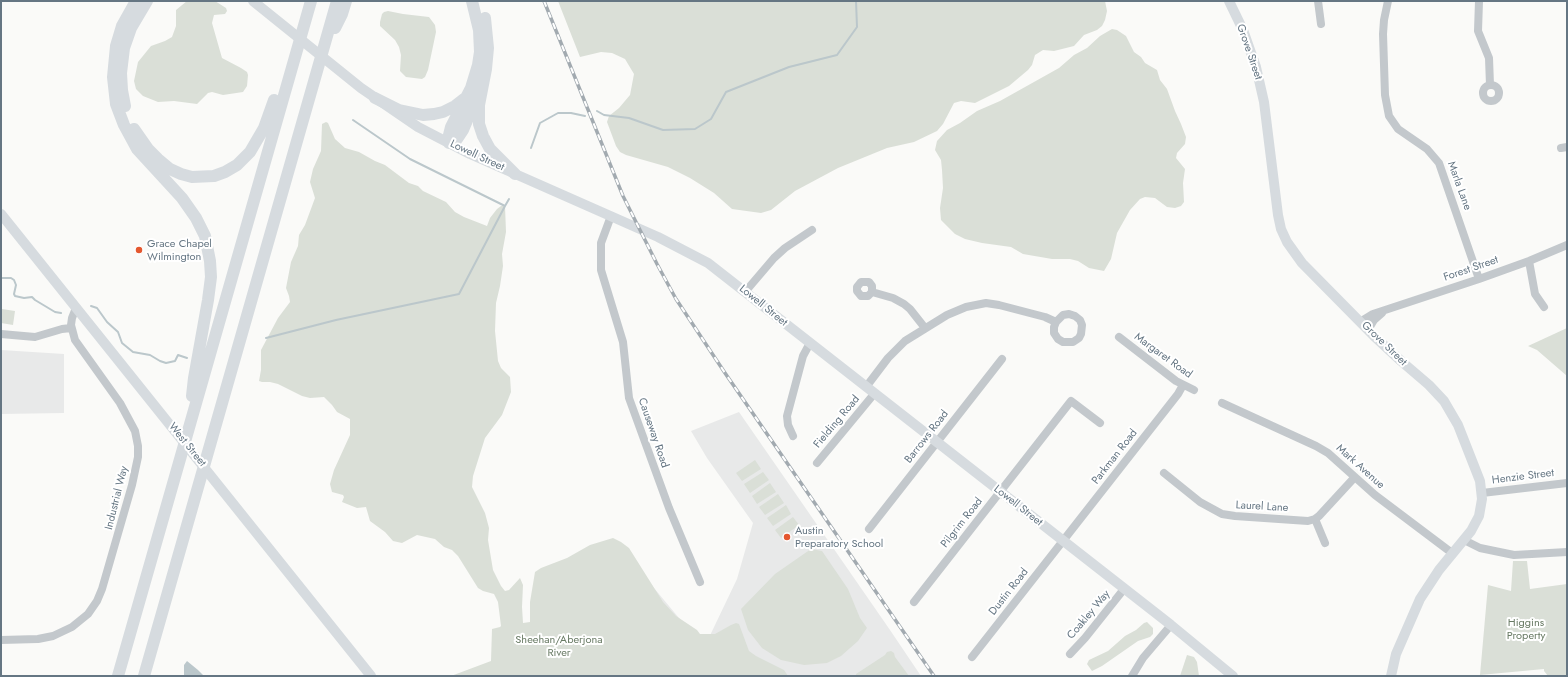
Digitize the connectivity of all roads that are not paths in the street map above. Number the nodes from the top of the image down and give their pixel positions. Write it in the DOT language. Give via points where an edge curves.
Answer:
graph roads {
  1 [pos="136,1"];
  2 [pos="147,1"];
  3 [pos="252,1"];
  4 [pos="311,1"];
  5 [pos="337,1"];
  6 [pos="346,1"];
  7 [pos="472,1"];
  8 [pos="481,1"];
  9 [pos="1229,1"];
  10 [pos="1318,1"];
  11 [pos="1388,1"];
  12 [pos="1480,1"];
  13 [pos="1321,24"];
  14 [pos="323,50"];
  15 [pos="294,58"];
  16 [pos="483,83"];
  17 [pos="1490,85"];
  18 [pos="468,94"];
  19 [pos="375,98"];
  20 [pos="449,143"];
  21 [pos="515,174"];
  22 [pos="1,214"];
  23 [pos="611,216"];
  24 [pos="812,230"];
  25 [pos="1567,245"];
  26 [pos="1528,261"];
  27 [pos="1479,279"];
  28 [pos="745,292"];
  29 [pos="872,292"];
  30 [pos="1544,307"];
  31 [pos="76,308"];
  32 [pos="1382,312"];
  33 [pos="1056,322"];
  34 [pos="1360,322"];
  35 [pos="71,328"];
  36 [pos="925,328"];
  37 [pos="1368,330"];
  38 [pos="1,334"];
  39 [pos="1119,338"];
  40 [pos="810,343"];
  41 [pos="1002,359"];
  42 [pos="1183,385"];
  43 [pos="870,390"];
  44 [pos="1194,390"];
  45 [pos="1222,403"];
  46 [pos="1100,423"];
  47 [pos="189,428"];
  48 [pos="793,436"];
  49 [pos="937,442"];
  50 [pos="817,463"];
  51 [pos="1164,473"];
  52 [pos="1354,478"];
  53 [pos="1567,483"];
  54 [pos="1000,492"];
  55 [pos="1482,493"];
  56 [pos="1315,519"];
  57 [pos="869,529"];
  58 [pos="1464,540"];
  59 [pos="1063,541"];
  60 [pos="1325,543"];
  61 [pos="1567,552"];
  62 [pos="1452,553"];
  63 [pos="700,582"];
  64 [pos="1124,589"];
  65 [pos="914,602"];
  66 [pos="1171,625"];
  67 [pos="1,640"];
  68 [pos="1070,654"];
  69 [pos="972,657"];
  70 [pos="118,676"];
  71 [pos="144,676"];
  72 [pos="370,676"];
  73 [pos="1132,676"];
  74 [pos="1233,676"];
  75 [pos="1391,676"];
  1 -- 47 [label="highway" via="122,26 116,46 113,77 116,104 124,125 138,149 193,212 204,236 210,261 210,282 194,378"];
  2 -- 15 [label="highway" via="131,28 124,48 121,74 123,98 139,137 158,159 180,174 197,178 214,176 242,161 261,134"];
  3 -- 19 [label="main road, Lowell Street"];
  4 -- 15 [label="highway"];
  5 -- 14 [label="highway"];
  6 -- 14 [label="highway"];
  7 -- 18 [label="highway" via="479,30 480,52 477,71"];
  8 -- 16 [label="highway" via="488,42 488,59"];
  9 -- 34 [label="main road, Grove Street" via="1250,47 1260,82 1281,229 1299,259"];
  10 -- 13 [label="street"];
  11 -- 27 [label="street, Marla Lane" via="1383,34 1385,95 1389,116 1395,126 1427,149 1439,163"];
  12 -- 17 [label="street" via="1478,31 1489,58"];
  14 -- 71 [label="highway"];
  15 -- 47 [label="highway"];
  16 -- 20 [label="highway" via="463,130 457,139"];
  16 -- 21 [label="highway" via="478,110 480,130 494,154"];
  18 -- 19 [label="highway" via="453,107 430,115 399,110"];
  18 -- 20 [label="highway" via="451,128"];
  19 -- 20 [label="main road, Lowell Street" via="418,127"];
  20 -- 21 [label="main road, Lowell Street"];
  21 -- 23 [label="main road, Lowell Street"];
  22 -- 31 [label="main road, West Street"];
  23 -- 28 [label="main road, Lowell Street" via="703,260"];
  23 -- 63 [label="street, Causeway Road" via="601,243 601,270 624,347 629,398 669,508"];
  24 -- 28 [label="street" via="774,258"];
  25 -- 26 [label="street, Forest Street"];
  26 -- 27 [label="street, Forest Street"];
  26 -- 30 [label="street" via="1534,294"];
  27 -- 32 [label="street, Forest Street"];
  28 -- 40 [label="main road, Lowell Street"];
  29 -- 36 [label="street" via="904,304"];
  31 -- 35 [label="street"];
  31 -- 72 [label="main road, West Street"];
  32 -- 34 [label="street, Forest Street"];
  32 -- 37 [label="street"];
  33 -- 36 [label="street, Fielding Road" via="1004,306 986,304 960,309"];
  34 -- 37 [label="main road, Grove Street"];
  35 -- 38 [label="street" via="35,337"];
  35 -- 67 [label="street, Industrial Way" via="77,344 120,402 133,426 138,450 132,485 107,575 97,601 88,614 72,628 53,636"];
  36 -- 43 [label="street, Fielding Road" via="897,348"];
  37 -- 55 [label="main road, Grove Street" via="1444,401 1458,425 1478,474"];
  39 -- 42 [label="street, Margaret Road"];
  40 -- 43 [label="main road, Lowell Street"];
  40 -- 48 [label="street" via="802,356 787,416"];
  41 -- 49 [label="street, Barrows Road"];
  42 -- 44 [label="street, Margaret Road"];
  42 -- 59 [label="street, Parkman Road"];
  43 -- 49 [label="main road, Lowell Street"];
  43 -- 50 [label="street, Fielding Road"];
  45 -- 52 [label="street, Mark Avenue" via="1323,449"];
  46 -- 54 [label="street, Pilgrim Road" via="1071,401"];
  47 -- 70 [label="highway"];
  49 -- 54 [label="main road, Lowell Street"];
  49 -- 57 [label="street, Barrows Road"];
  51 -- 56 [label="street, Laurel Lane" via="1200,502 1222,514"];
  52 -- 56 [label="street"];
  52 -- 62 [label="street, Mark Avenue"];
  53 -- 55 [label="street, Henzie Street"];
  54 -- 59 [label="main road, Lowell Street"];
  54 -- 65 [label="street, Pilgrim Road"];
  55 -- 58 [label="main road, Grove Street" via="1479,516"];
  56 -- 60 [label="street"];
  58 -- 61 [label="street" via="1480,548 1514,555"];
  58 -- 62 [label="main road, Grove Street"];
  59 -- 64 [label="main road, Lowell Street"];
  59 -- 69 [label="street, Dustin Road"];
  62 -- 75 [label="main road, Grove Street" via="1418,604 1396,654"];
  64 -- 66 [label="main road, Lowell Street"];
  64 -- 68 [label="street, Coakley Way"];
  66 -- 73 [label="street" via="1143,658"];
  66 -- 74 [label="main road, Lowell Street"];
}
